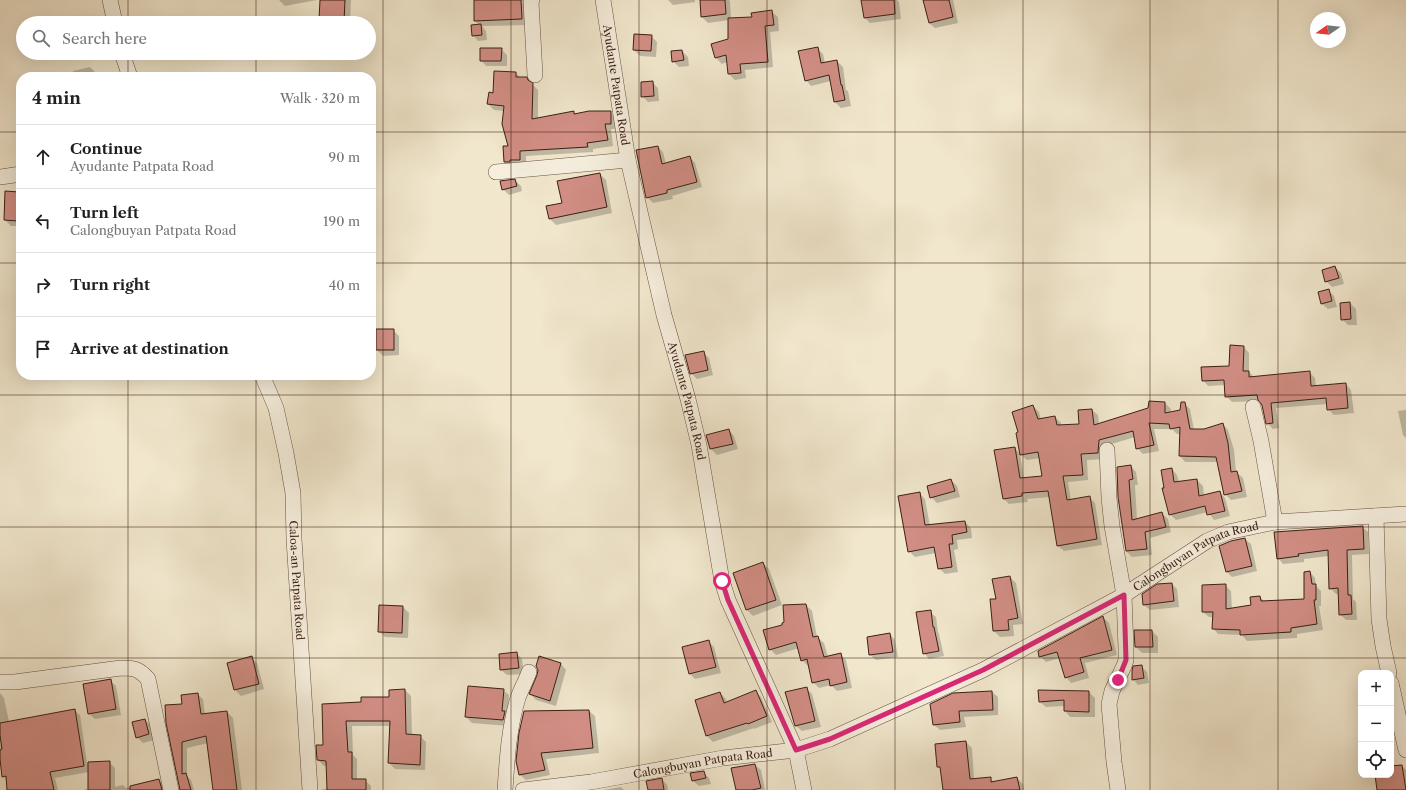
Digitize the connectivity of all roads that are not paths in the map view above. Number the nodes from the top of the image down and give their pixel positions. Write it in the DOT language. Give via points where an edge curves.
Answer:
graph roads {
  1 [pos="110,0"];
  2 [pos="532,0"];
  3 [pos="603,0"];
  4 [pos="113,16"];
  5 [pos="124,60"];
  6 [pos="128,72"];
  7 [pos="535,75"];
  8 [pos="628,160"];
  9 [pos="496,172"];
  10 [pos="16,175"];
  11 [pos="0,177"];
  12 [pos="264,380"];
  13 [pos="1253,407"];
  14 [pos="1107,450"];
  15 [pos="1406,514"];
  16 [pos="1376,516"];
  17 [pos="1275,522"];
  18 [pos="1124,595"];
  19 [pos="1388,670"];
  20 [pos="529,672"];
  21 [pos="0,682"];
  22 [pos="1394,696"];
  23 [pos="796,750"];
  24 [pos="1406,750"];
  25 [pos="171,790"];
  26 [pos="310,790"];
  27 [pos="504,790"];
  28 [pos="523,790"];
  29 [pos="804,790"];
  30 [pos="1118,790"];
  1 -- 4 [label="street"];
  2 -- 7 [label="street"];
  3 -- 8 [label="street, Ayudante Patpata Road"];
  5 -- 6 [label="street"];
  8 -- 9 [label="street"];
  8 -- 23 [label="street, Ayudante Patpata Road" via="664,315 695,430 722,581 728,600"];
  10 -- 11 [label="street"];
  12 -- 26 [label="street, Caloa-an Patpata Road" via="276,408 293,493"];
  13 -- 17 [label="street"];
  14 -- 18 [label="street" via="1112,526"];
  15 -- 16 [label="street, Calongbuyan Patpata Road"];
  16 -- 17 [label="street, Calongbuyan Patpata Road"];
  16 -- 19 [label="street" via="1379,619"];
  17 -- 18 [label="street, Calongbuyan Patpata Road" via="1220,535 1207,541"];
  18 -- 23 [label="street, Calongbuyan Patpata Road" via="983,670 830,739"];
  18 -- 30 [label="street" via="1126,660 1109,704"];
  20 -- 27 [label="street" via="518,696"];
  21 -- 25 [label="street" via="121,668 140,670 148,679"];
  22 -- 24 [label="street"];
  23 -- 28 [label="street, Calongbuyan Patpata Road" via="723,758 591,782"];
  23 -- 29 [label="street, Ayudante Patpata Road"];
}
